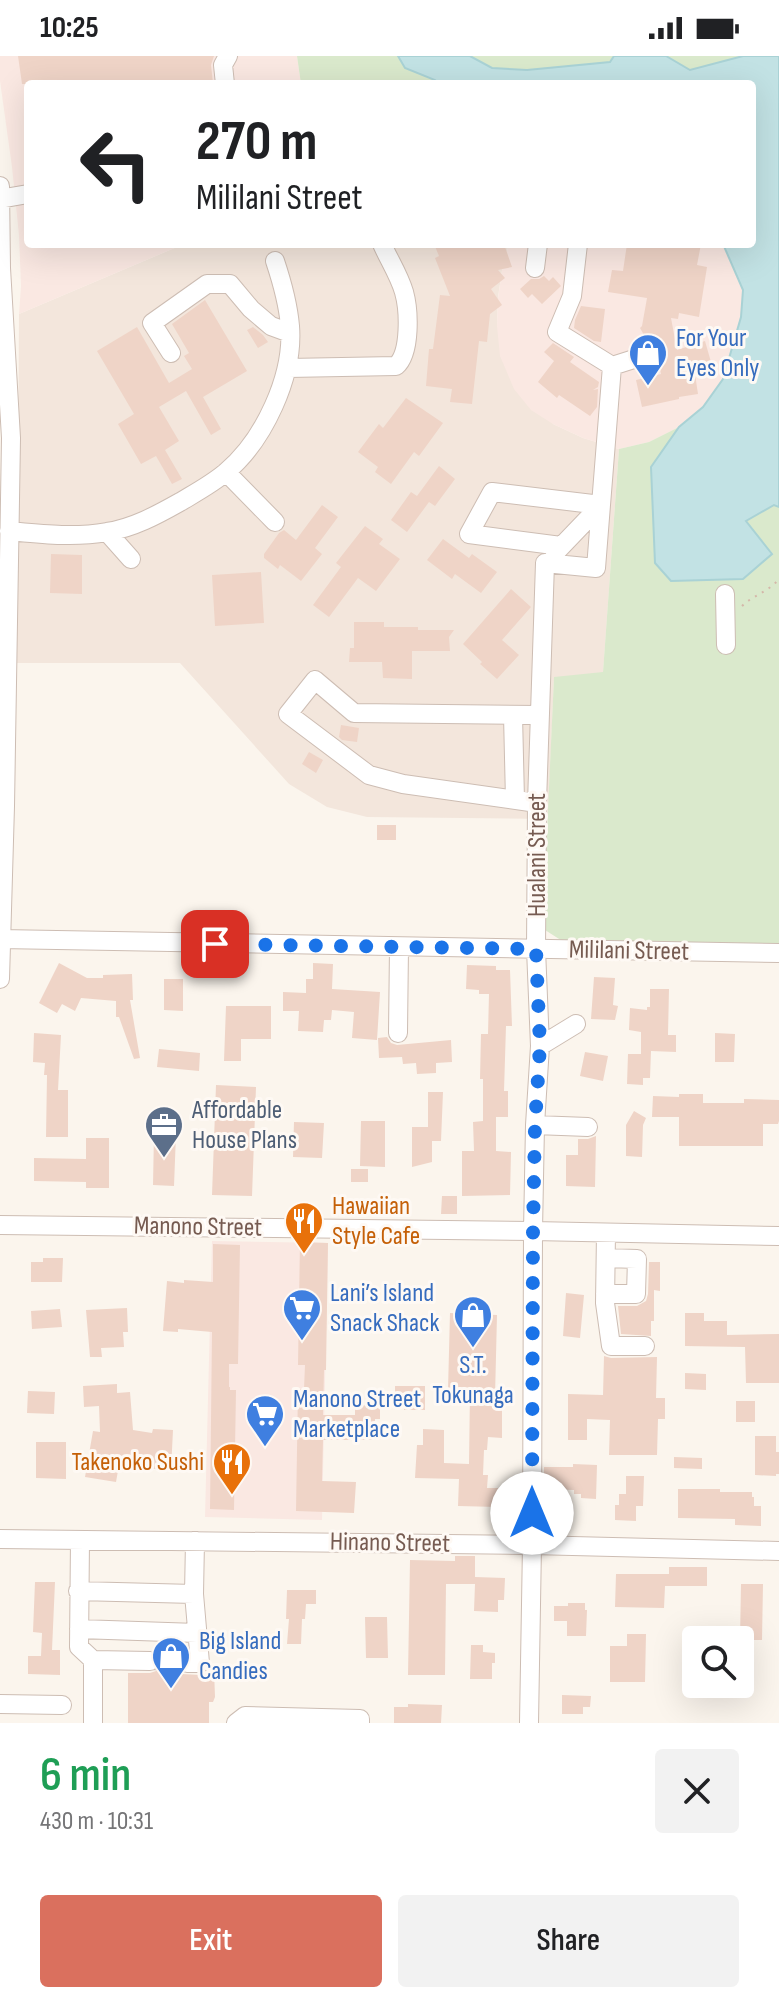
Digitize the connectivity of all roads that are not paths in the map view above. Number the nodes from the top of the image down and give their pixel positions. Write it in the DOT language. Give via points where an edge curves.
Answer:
graph roads {
  1 [pos="228,56"];
  2 [pos="225,80"];
  3 [pos="24,194"];
  4 [pos="0,195"];
  5 [pos="384,248"];
  6 [pos="538,248"];
  7 [pos="578,248"];
  8 [pos="275,261"];
  9 [pos="0,268"];
  10 [pos="535,268"];
  11 [pos="290,333"];
  12 [pos="171,353"];
  13 [pos="634,359"];
  14 [pos="612,366"];
  15 [pos="288,368"];
  16 [pos="5,438"];
  17 [pos="226,472"];
  18 [pos="601,505"];
  19 [pos="275,522"];
  20 [pos="9,531"];
  21 [pos="107,532"];
  22 [pos="561,546"];
  23 [pos="131,559"];
  24 [pos="545,563"];
  25 [pos="725,594"];
  26 [pos="726,645"];
  27 [pos="4,667"];
  28 [pos="513,715"];
  29 [pos="540,715"];
  30 [pos="515,800"];
  31 [pos="537,803"];
  32 [pos="2,806"];
  33 [pos="0,939"];
  34 [pos="399,947"];
  35 [pos="536,949"];
  36 [pos="779,953"];
  37 [pos="0,979"];
  38 [pos="576,1024"];
  39 [pos="398,1033"];
  40 [pos="540,1046"];
  41 [pos="535,1125"];
  42 [pos="588,1127"];
  43 [pos="0,1225"];
  44 [pos="533,1231"];
  45 [pos="606,1233"];
  46 [pos="779,1236"];
  47 [pos="606,1258"];
  48 [pos="605,1294"];
  49 [pos="645,1346"];
  50 [pos="0,1539"];
  51 [pos="80,1540"];
  52 [pos="195,1541"];
  53 [pos="532,1545"];
  54 [pos="779,1551"];
  55 [pos="78,1591"];
  56 [pos="194,1594"];
  57 [pos="79,1629"];
  58 [pos="197,1633"];
  59 [pos="93,1660"];
  60 [pos="150,1661"];
  61 [pos="187,1663"];
  62 [pos="0,1704"];
  63 [pos="62,1705"];
  64 [pos="332,1721"];
  65 [pos="93,1723"];
  66 [pos="236,1723"];
  67 [pos="360,1723"];
  68 [pos="529,1723"];
  1 -- 2 [label="street"];
  3 -- 4 [label="street"];
  4 -- 9 [label="street"];
  5 -- 15 [label="street" via="404,293 408,325 402,361 396,366"];
  6 -- 10 [label="street"];
  7 -- 14 [label="street" via="572,296 557,332"];
  8 -- 11 [label="street"];
  9 -- 16 [label="street"];
  11 -- 12 [label="street" via="271,326 230,284 207,284 152,323"];
  11 -- 15 [label="street"];
  13 -- 14 [label="street"];
  14 -- 18 [label="street"];
  15 -- 17 [label="street" via="258,434"];
  16 -- 20 [label="street"];
  17 -- 19 [label="street"];
  17 -- 21 [label="street" via="153,517"];
  18 -- 22 [label="street"];
  18 -- 22 [label="street" via="492,492 469,534"];
  18 -- 24 [label="street" via="596,568"];
  20 -- 21 [label="street"];
  20 -- 27 [label="street"];
  21 -- 23 [label="street"];
  22 -- 24 [label="street"];
  24 -- 29 [label="street, Hualani Street"];
  25 -- 26 [label="street"];
  27 -- 32 [label="street"];
  28 -- 29 [label="street"];
  28 -- 30 [label="street"];
  28 -- 30 [label="street" via="354,713 315,680 288,714 369,775"];
  29 -- 31 [label="street, Hualani Street"];
  30 -- 31 [label="street"];
  31 -- 35 [label="street, Hualani Street"];
  32 -- 33 [label="street"];
  33 -- 34 [label="street, Mililani Street"];
  33 -- 37 [label="street"];
  34 -- 35 [label="street, Mililani Street"];
  34 -- 39 [label="street"];
  35 -- 36 [label="street, Mililani Street"];
  35 -- 40 [label="street, Hualani Street"];
  38 -- 40 [label="street"];
  40 -- 41 [label="street, Hualani Street"];
  41 -- 42 [label="street"];
  41 -- 44 [label="street, Hualani Street"];
  43 -- 44 [label="street, Manono Street"];
  44 -- 45 [label="street, Manono Street"];
  44 -- 53 [label="street, Hualani Street"];
  45 -- 46 [label="street, Manono Street"];
  45 -- 47 [label="street"];
  47 -- 48 [label="street"];
  47 -- 48 [label="street" via="637,1259 636,1294"];
  48 -- 49 [label="street" via="611,1346"];
  50 -- 51 [label="street, Hinano Street"];
  51 -- 52 [label="street, Hinano Street"];
  51 -- 55 [label="street"];
  52 -- 53 [label="street, Hinano Street"];
  52 -- 56 [label="street"];
  53 -- 54 [label="street, Hinano Street"];
  53 -- 68 [label="street, Hualani Street"];
  55 -- 56 [label="street"];
  55 -- 57 [label="street"];
  56 -- 58 [label="street"];
  57 -- 58 [label="street"];
  57 -- 59 [label="street" via="79,1647"];
  58 -- 61 [label="street" via="200,1663"];
  59 -- 60 [label="street"];
  59 -- 65 [label="street"];
  62 -- 63 [label="street"];
  64 -- 66 [label="street" via="245,1716"];
  64 -- 67 [label="street"];
}
